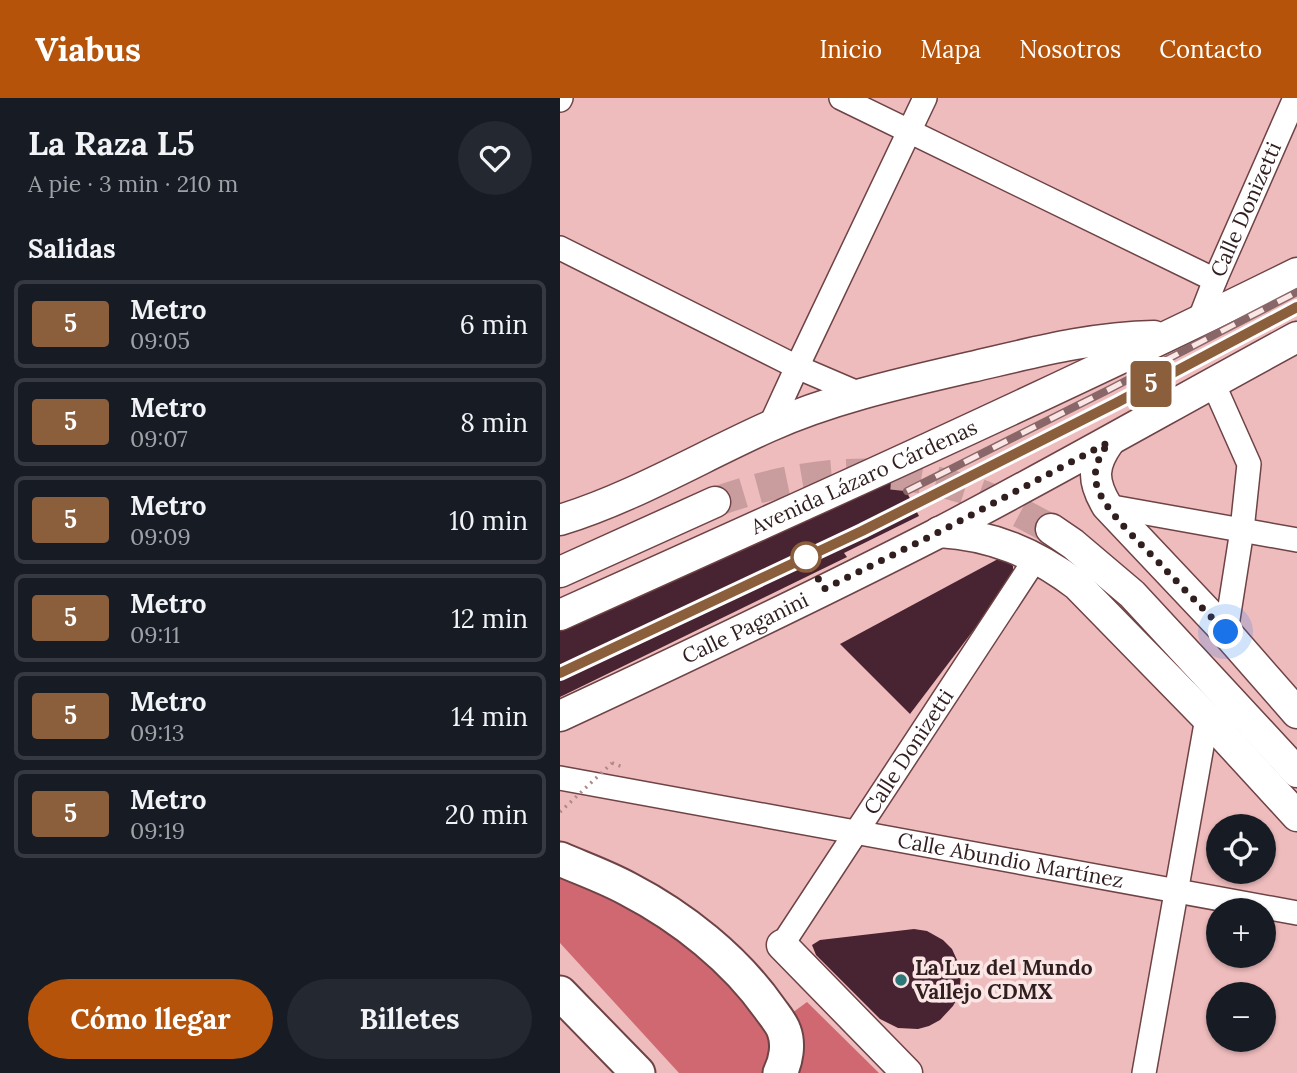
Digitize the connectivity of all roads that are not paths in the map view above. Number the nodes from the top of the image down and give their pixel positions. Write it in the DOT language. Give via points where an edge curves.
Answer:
graph roads {
  1 [pos="841,98"];
  2 [pos="925,98"];
  3 [pos="1295,98"];
  4 [pos="909,131"];
  5 [pos="560,248"];
  6 [pos="1297,273"];
  7 [pos="1214,280"];
  8 [pos="1199,321"];
  9 [pos="1168,336"];
  10 [pos="1297,337"];
  11 [pos="797,367"];
  12 [pos="1213,383"];
  13 [pos="860,394"];
  14 [pos="770,426"];
  15 [pos="1109,442"];
  16 [pos="715,502"];
  17 [pos="1107,506"];
  18 [pos="560,520"];
  19 [pos="1051,529"];
  20 [pos="1242,530"];
  21 [pos="939,532"];
  22 [pos="1297,540"];
  23 [pos="609,549"];
  24 [pos="560,550"];
  25 [pos="1036,558"];
  26 [pos="560,572"];
  27 [pos="560,615"];
  28 [pos="1226,632"];
  29 [pos="1297,712"];
  30 [pos="560,716"];
  31 [pos="1207,718"];
  32 [pos="1297,772"];
  33 [pos="560,778"];
  34 [pos="1297,816"];
  35 [pos="854,833"];
  36 [pos="560,859"];
  37 [pos="1175,891"];
  38 [pos="1297,913"];
  39 [pos="782,945"];
  40 [pos="560,993"];
  41 [pos="612,1046"];
  42 [pos="638,1073"];
  43 [pos="660,1073"];
  44 [pos="780,1073"];
  45 [pos="906,1073"];
  46 [pos="1144,1073"];
  1 -- 4 [label="street"];
  2 -- 4 [label="street"];
  3 -- 7 [label="street, Calle Donizetti"];
  4 -- 7 [label="street"];
  4 -- 11 [label="street"];
  5 -- 11 [label="street"];
  6 -- 8 [label="main road"];
  7 -- 8 [label="street, Calle Donizetti"];
  8 -- 9 [label="main road"];
  9 -- 13 [label="main road" via="1075,344"];
  9 -- 27 [label="main road, Avenida Lázaro Cárdenas" via="876,474"];
  10 -- 12 [label="main road, Calle Paganini"];
  11 -- 13 [label="street"];
  11 -- 14 [label="street"];
  12 -- 15 [label="main road, Calle Paganini"];
  12 -- 20 [label="street" via="1250,464"];
  13 -- 14 [label="main road"];
  14 -- 18 [label="main road" via="658,480"];
  15 -- 17 [label="main road" via="1098,460 1095,481"];
  15 -- 21 [label="main road, Calle Paganini"];
  16 -- 23 [label="main road"];
  17 -- 20 [label="street"];
  17 -- 28 [label="main road"];
  19 -- 32 [label="main road" via="1132,594"];
  20 -- 22 [label="street"];
  20 -- 28 [label="street"];
  21 -- 25 [label="main road" via="982,537"];
  21 -- 30 [label="main road, Calle Paganini"];
  23 -- 24 [label="main road"];
  23 -- 26 [label="main road"];
  25 -- 31 [label="main road" via="1077,585"];
  25 -- 35 [label="street, Calle Donizetti"];
  28 -- 29 [label="main road"];
  31 -- 34 [label="main road"];
  31 -- 37 [label="street"];
  33 -- 35 [label="street, Calle Abundio Martínez"];
  35 -- 37 [label="street, Calle Abundio Martínez"];
  35 -- 39 [label="street, Calle Donizetti"];
  36 -- 44 [label="highway" via="630,889 682,922 727,960 784,1030 786,1055"];
  37 -- 38 [label="street, Calle Abundio Martínez"];
  37 -- 46 [label="street"];
  39 -- 45 [label="main road"];
  40 -- 41 [label="highway"];
  41 -- 42 [label="highway"];
  41 -- 43 [label="highway"];
}
